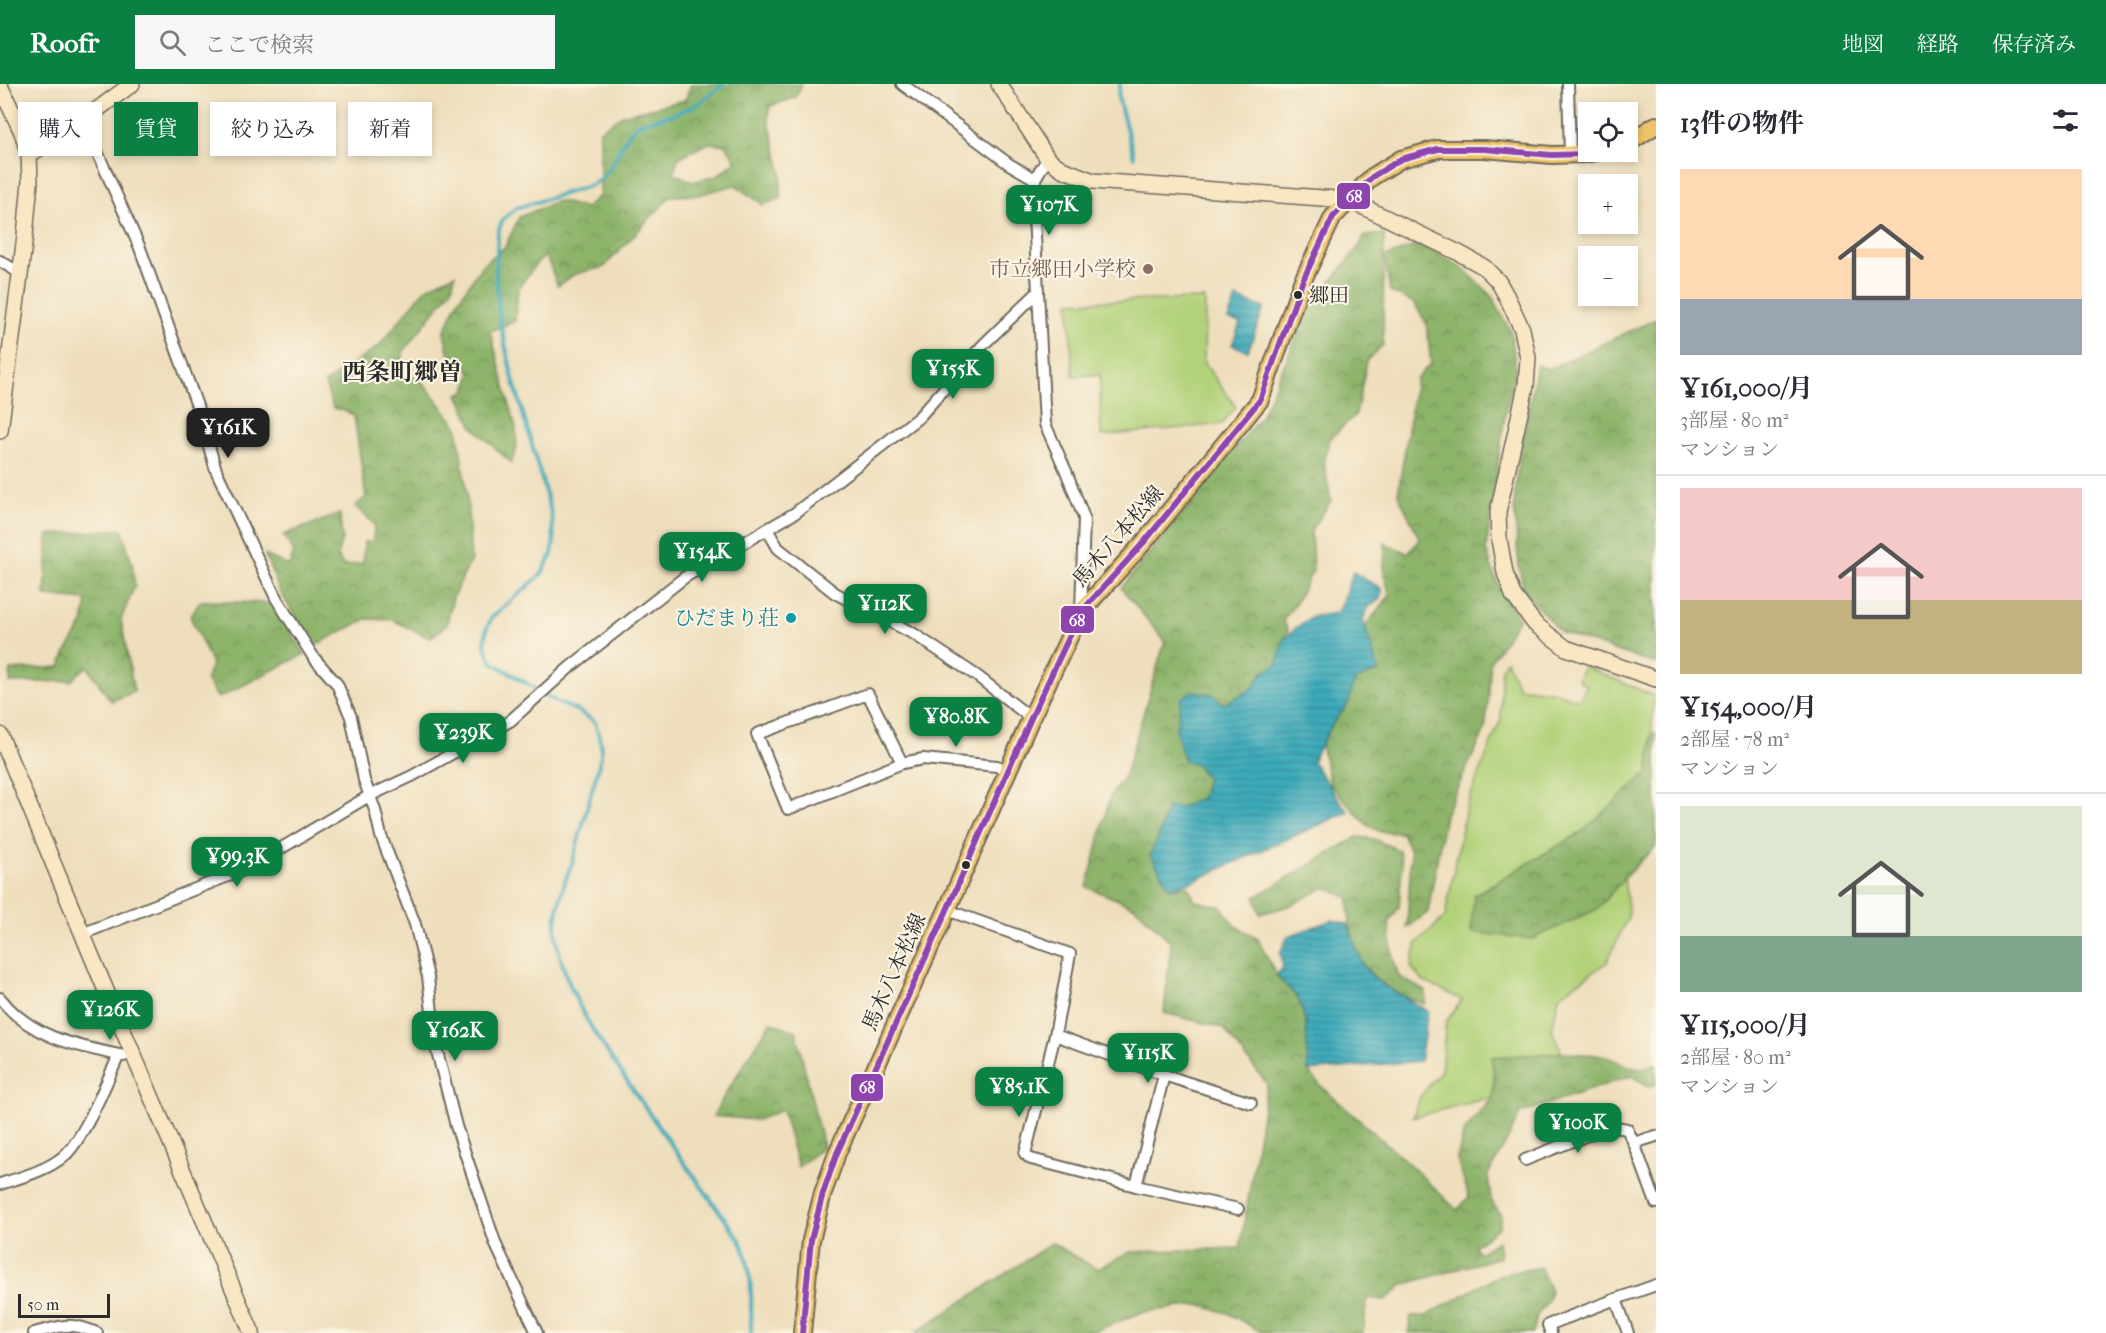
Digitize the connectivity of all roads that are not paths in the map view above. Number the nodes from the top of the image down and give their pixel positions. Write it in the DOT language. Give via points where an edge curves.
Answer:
graph roads {
  1 [pos="132,84"];
  2 [pos="902,84"];
  3 [pos="999,84"];
  4 [pos="1568,84"];
  5 [pos="0,86"];
  6 [pos="102,106"];
  7 [pos="18,124"];
  8 [pos="1656,125"];
  9 [pos="1638,137"];
  10 [pos="1578,153"];
  11 [pos="1570,154"];
  12 [pos="29,156"];
  13 [pos="99,156"];
  14 [pos="1048,159"];
  15 [pos="1035,179"];
  16 [pos="1349,200"];
  17 [pos="0,261"];
  18 [pos="20,273"];
  19 [pos="1037,293"];
  20 [pos="0,431"];
  21 [pos="766,529"];
  22 [pos="1082,612"];
  23 [pos="1656,679"];
  24 [pos="1030,718"];
  25 [pos="0,735"];
  26 [pos="902,763"];
  27 [pos="1008,770"];
  28 [pos="369,796"];
  29 [pos="947,910"];
  30 [pos="82,934"];
  31 [pos="0,998"];
  32 [pos="1055,1035"];
  33 [pos="127,1056"];
  34 [pos="1164,1075"];
  35 [pos="1251,1103"];
  36 [pos="1656,1136"];
  37 [pos="1634,1143"];
  38 [pos="1525,1160"];
  39 [pos="0,1184"];
  40 [pos="1136,1186"];
  41 [pos="1656,1203"];
  42 [pos="1238,1209"];
  43 [pos="1656,1285"];
  44 [pos="1616,1299"];
  45 [pos="34,1333"];
  46 [pos="97,1333"];
  47 [pos="252,1333"];
  48 [pos="537,1333"];
  49 [pos="802,1333"];
  50 [pos="1551,1333"];
  51 [pos="1628,1333"];
  1 -- 6 [label="street"];
  2 -- 15 [label="street"];
  3 -- 14 [label="street"];
  4 -- 11 [label="street"];
  5 -- 7 [label="street"];
  8 -- 9 [label="main road"];
  10 -- 11 [label="main road, 馬木八本松線"];
  11 -- 16 [label="main road, 馬木八本松線" via="1438,149 1401,159 1372,177"];
  12 -- 18 [label="street"];
  13 -- 28 [label="street" via="140,248 216,470 276,598 309,651 337,684 351,717"];
  14 -- 15 [label="street"];
  14 -- 16 [label="street" via="1062,169 1093,180"];
  15 -- 19 [label="street"];
  16 -- 22 [label="main road, 馬木八本松線" via="1333,217 1302,282 1260,400"];
  16 -- 23 [label="street" via="1459,253 1484,267 1498,281 1522,329 1528,358 1526,386 1498,512 1504,573 1513,595 1550,637 1566,648"];
  17 -- 18 [label="street"];
  18 -- 20 [label="street"];
  19 -- 21 [label="street" via="984,344 919,417 795,513"];
  19 -- 22 [label="street" via="1045,424 1084,518"];
  21 -- 24 [label="street" via="778,548 835,593 914,634"];
  21 -- 28 [label="street" via="685,577 510,722"];
  22 -- 24 [label="main road, 馬木八本松線"];
  24 -- 27 [label="main road, 馬木八本松線"];
  25 -- 30 [label="street"];
  26 -- 26 [label="street" via="868,694 757,734 788,809"];
  26 -- 27 [label="street" via="923,759"];
  27 -- 29 [label="main road, 馬木八本松線"];
  28 -- 30 [label="street" via="248,868"];
  28 -- 48 [label="street" via="415,924 428,977 436,1047 456,1126 496,1245"];
  29 -- 32 [label="street" via="1070,954"];
  29 -- 49 [label="main road, 馬木八本松線" via="837,1153 823,1193 808,1263"];
  30 -- 33 [label="street"];
  31 -- 33 [label="street" via="24,1023 54,1038"];
  32 -- 34 [label="street"];
  32 -- 40 [label="street" via="1025,1154 1031,1159"];
  33 -- 39 [label="street" via="77,1141 63,1157"];
  33 -- 47 [label="street"];
  34 -- 35 [label="street"];
  34 -- 40 [label="street"];
  36 -- 37 [label="street"];
  37 -- 38 [label="street" via="1627,1129 1610,1126"];
  37 -- 41 [label="street"];
  40 -- 42 [label="street"];
  43 -- 44 [label="street"];
  44 -- 50 [label="street" via="1548,1325"];
  44 -- 51 [label="street"];
  45 -- 46 [label="street" via="79,1325"];
}
